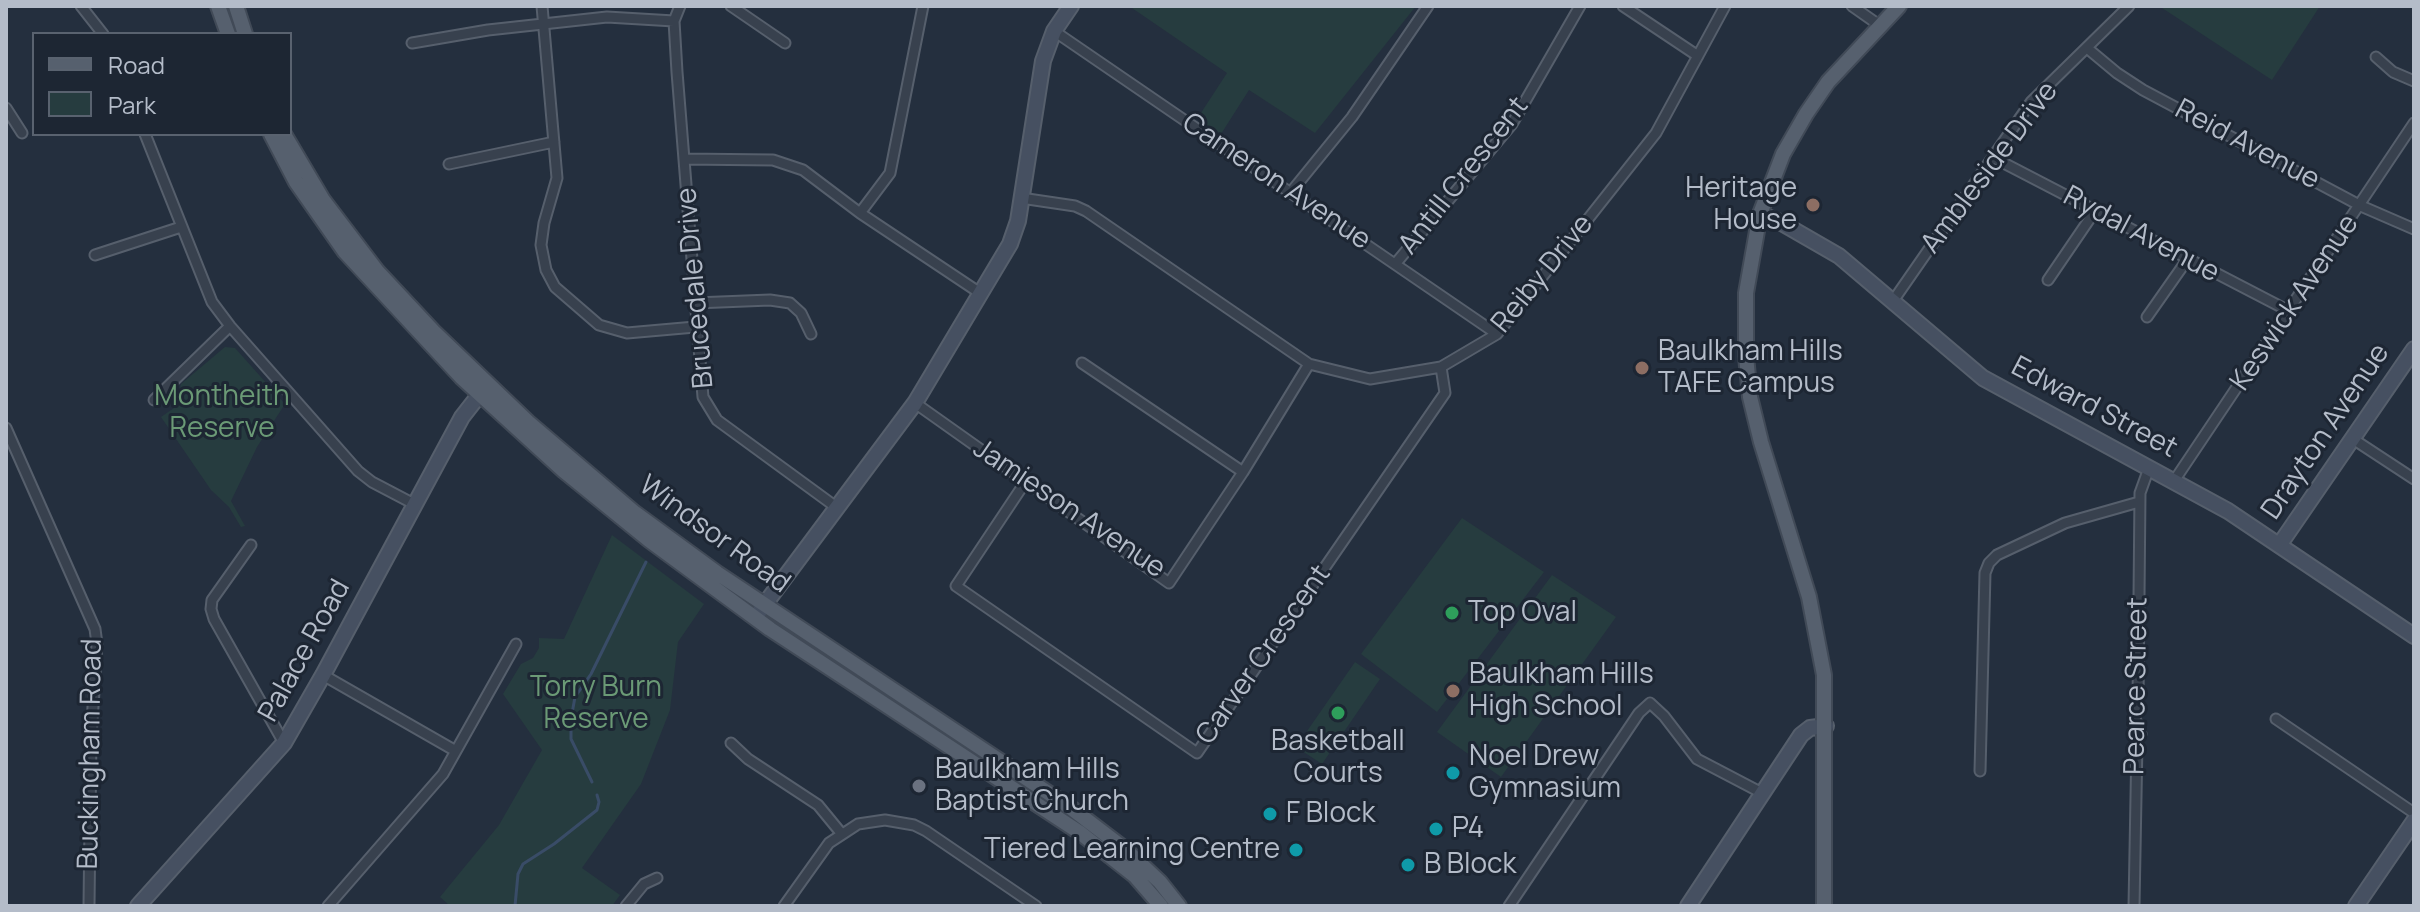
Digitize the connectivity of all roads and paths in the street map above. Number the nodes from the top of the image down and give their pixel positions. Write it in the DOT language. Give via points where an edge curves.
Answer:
graph roads {
  1 [pos="81,6"];
  2 [pos="218,6"];
  3 [pos="236,6"];
  4 [pos="542,6"];
  5 [pos="680,6"];
  6 [pos="731,6"];
  7 [pos="923,6"];
  8 [pos="1071,6"];
  9 [pos="1428,6"];
  10 [pos="1580,6"];
  11 [pos="1623,6"];
  12 [pos="1725,6"];
  13 [pos="1852,6"];
  14 [pos="1899,6"];
  15 [pos="2129,6"];
  16 [pos="674,21"];
  17 [pos="544,23"];
  18 [pos="1879,25"];
  19 [pos="1054,31"];
  20 [pos="101,32"];
  21 [pos="227,32"];
  22 [pos="244,32"];
  23 [pos="412,43"];
  24 [pos="785,43"];
  25 [pos="2087,48"];
  26 [pos="1698,56"];
  27 [pos="2376,57"];
  28 [pos="2414,81"];
  29 [pos="6,108"];
  30 [pos="2414,123"];
  31 [pos="22,133"];
  32 [pos="146,136"];
  33 [pos="272,136"];
  34 [pos="285,136"];
  35 [pos="554,142"];
  36 [pos="1994,158"];
  37 [pos="685,159"];
  38 [pos="449,164"];
  39 [pos="1291,192"];
  40 [pos="1021,198"];
  41 [pos="2361,206"];
  42 [pos="2095,211"];
  43 [pos="860,213"];
  44 [pos="1760,214"];
  45 [pos="181,227"];
  46 [pos="2414,229"];
  47 [pos="95,255"];
  48 [pos="2187,260"];
  49 [pos="1396,263"];
  50 [pos="2048,280"];
  51 [pos="980,293"];
  52 [pos="1893,301"];
  53 [pos="695,303"];
  54 [pos="2289,311"];
  55 [pos="2147,317"];
  56 [pos="230,326"];
  57 [pos="695,327"];
  58 [pos="811,334"];
  59 [pos="1497,334"];
  60 [pos="2414,349"];
  61 [pos="1082,363"];
  62 [pos="1309,364"];
  63 [pos="1441,367"];
  64 [pos="480,394"];
  65 [pos="154,400"];
  66 [pos="915,403"];
  67 [pos="6,428"];
  68 [pos="2353,439"];
  69 [pos="2149,468"];
  70 [pos="1243,472"];
  71 [pos="2414,479"];
  72 [pos="1026,481"];
  73 [pos="2174,481"];
  74 [pos="2139,502"];
  75 [pos="414,504"];
  76 [pos="836,507"];
  77 [pos="2280,544"];
  78 [pos="251,545"];
  79 [pos="764,605"];
  80 [pos="754,617"];
  81 [pos="2414,636"];
  82 [pos="516,644"];
  83 [pos="323,675"];
  84 [pos="2276,719"];
  85 [pos="1826,726"];
  86 [pos="284,743"];
  87 [pos="731,743"];
  88 [pos="454,750"];
  89 [pos="1980,771"];
  90 [pos="1762,793"];
  91 [pos="2414,813"];
  92 [pos="2414,821"];
  93 [pos="841,833"];
  94 [pos="657,878"];
  95 [pos="332,905"];
  96 [pos="89,906"];
  97 [pos="138,906"];
  98 [pos="626,906"];
  99 [pos="784,906"];
  100 [pos="1036,906"];
  101 [pos="1161,906"];
  102 [pos="1179,906"];
  103 [pos="1509,906"];
  104 [pos="1688,906"];
  105 [pos="1824,906"];
  106 [pos="2134,906"];
  107 [pos="2356,906"];
  1 -- 20 [label="street"];
  2 -- 21 [label="main road"];
  3 -- 22 [label="main road"];
  4 -- 17 [label="street"];
  5 -- 16 [label="street, Brucedale Drive"];
  6 -- 24 [label="street"];
  7 -- 43 [label="street" via="890,173"];
  8 -- 19 [label="street"];
  9 -- 39 [label="street" via="1352,117"];
  10 -- 49 [label="street, Antill Crescent" via="1512,124"];
  11 -- 26 [label="street"];
  12 -- 26 [label="street, Reiby Drive"];
  13 -- 18 [label="street"];
  14 -- 18 [label="main road"];
  15 -- 25 [label="street, Ambleside Drive"];
  16 -- 17 [label="street" via="607,17"];
  16 -- 37 [label="street, Brucedale Drive"];
  17 -- 23 [label="street"];
  17 -- 35 [label="street"];
  18 -- 44 [label="main road" via="1806,114 1783,154"];
  19 -- 39 [label="street, Cameron Avenue"];
  19 -- 40 [label="street" via="1043,61"];
  25 -- 36 [label="street, Ambleside Drive" via="2031,102"];
  25 -- 41 [label="street, Reid Avenue" via="2143,90"];
  26 -- 59 [label="street, Reiby Drive" via="1656,133"];
  27 -- 28 [label="street"];
  29 -- 31 [label="street"];
  30 -- 41 [label="street, Keswick Avenue"];
  32 -- 45 [label="street"];
  33 -- 64 [label="main road, Windsor Road" via="296,182 345,252"];
  34 -- 79 [label="main road, Windsor Road" via="323,200 377,271 472,369 635,513"];
  35 -- 38 [label="street"];
  35 -- 57 [label="street" via="557,178 541,245 555,287 599,325 627,333"];
  36 -- 42 [label="street, Rydal Avenue"];
  36 -- 52 [label="street, Ambleside Drive"];
  37 -- 43 [label="street" via="773,160 803,170"];
  37 -- 53 [label="street, Brucedale Drive"];
  39 -- 49 [label="street, Cameron Avenue"];
  40 -- 51 [label="street" via="1015,234"];
  40 -- 62 [label="street, Reiby Drive" via="1086,211"];
  41 -- 46 [label="street, Reid Avenue"];
  41 -- 54 [label="street, Keswick Avenue"];
  42 -- 48 [label="street, Rydal Avenue"];
  42 -- 50 [label="street"];
  43 -- 51 [label="street"];
  44 -- 52 [label="street, Edward Street" via="1839,256"];
  44 -- 85 [label="main road" via="1746,293 1750,397 1815,623"];
  45 -- 47 [label="street"];
  45 -- 56 [label="street" via="202,282"];
  48 -- 54 [label="street, Rydal Avenue"];
  48 -- 55 [label="street"];
  49 -- 59 [label="street, Cameron Avenue"];
  51 -- 66 [label="street"];
  52 -- 69 [label="street, Edward Street" via="1983,378"];
  53 -- 57 [label="street, Brucedale Drive"];
  53 -- 58 [label="street" via="790,303"];
  54 -- 73 [label="street, Keswick Avenue"];
  56 -- 65 [label="street"];
  56 -- 75 [label="street" via="358,471"];
  57 -- 76 [label="street, Brucedale Drive" via="703,397 710,412"];
  59 -- 63 [label="street, Reiby Drive"];
  60 -- 68 [label="street, Drayton Avenue"];
  61 -- 70 [label="street"];
  62 -- 63 [label="street, Reiby Drive" via="1370,379"];
  62 -- 70 [label="street, Jamieson Avenue"];
  63 -- 72 [label="street, Carver Crescent" via="1445,393 1197,753 956,586"];
  64 -- 75 [label="street, Palace Road"];
  64 -- 80 [label="main road, Windsor Road" via="600,502"];
  66 -- 72 [label="street, Jamieson Avenue"];
  66 -- 76 [label="street"];
  67 -- 96 [label="street, Buckingham Road" via="95,629"];
  68 -- 71 [label="street"];
  68 -- 77 [label="street, Drayton Avenue"];
  69 -- 73 [label="street, Edward Street"];
  69 -- 74 [label="street, Pearce Street"];
  70 -- 72 [label="street, Jamieson Avenue" via="1169,583"];
  73 -- 77 [label="street, Edward Street"];
  74 -- 89 [label="street" via="2065,523 1989,563"];
  74 -- 106 [label="street, Pearce Street" via="2135,718 2141,734"];
  75 -- 83 [label="street, Palace Road"];
  76 -- 79 [label="street"];
  77 -- 81 [label="street, Edward Street"];
  78 -- 86 [label="street" via="211,609"];
  79 -- 80 [label="street"];
  79 -- 102 [label="main road, Windsor Road" via="1071,808 1126,850"];
  80 -- 101 [label="main road, Windsor Road" via="1079,832 1135,876"];
  82 -- 88 [label="street"];
  83 -- 86 [label="street, Palace Road"];
  83 -- 88 [label="street"];
  84 -- 91 [label="street"];
  85 -- 90 [label="street" via="1801,735"];
  85 -- 105 [label="main road"];
  86 -- 97 [label="street, Palace Road"];
  87 -- 93 [label="street" via="818,805"];
  88 -- 95 [label="street" via="443,774"];
  90 -- 103 [label="street" via="1697,759 1650,703"];
  90 -- 104 [label="street"];
  92 -- 107 [label="street"];
  93 -- 99 [label="street"];
  93 -- 100 [label="street" via="872,821 914,825"];
  94 -- 98 [label="street" via="644,884"];
}
